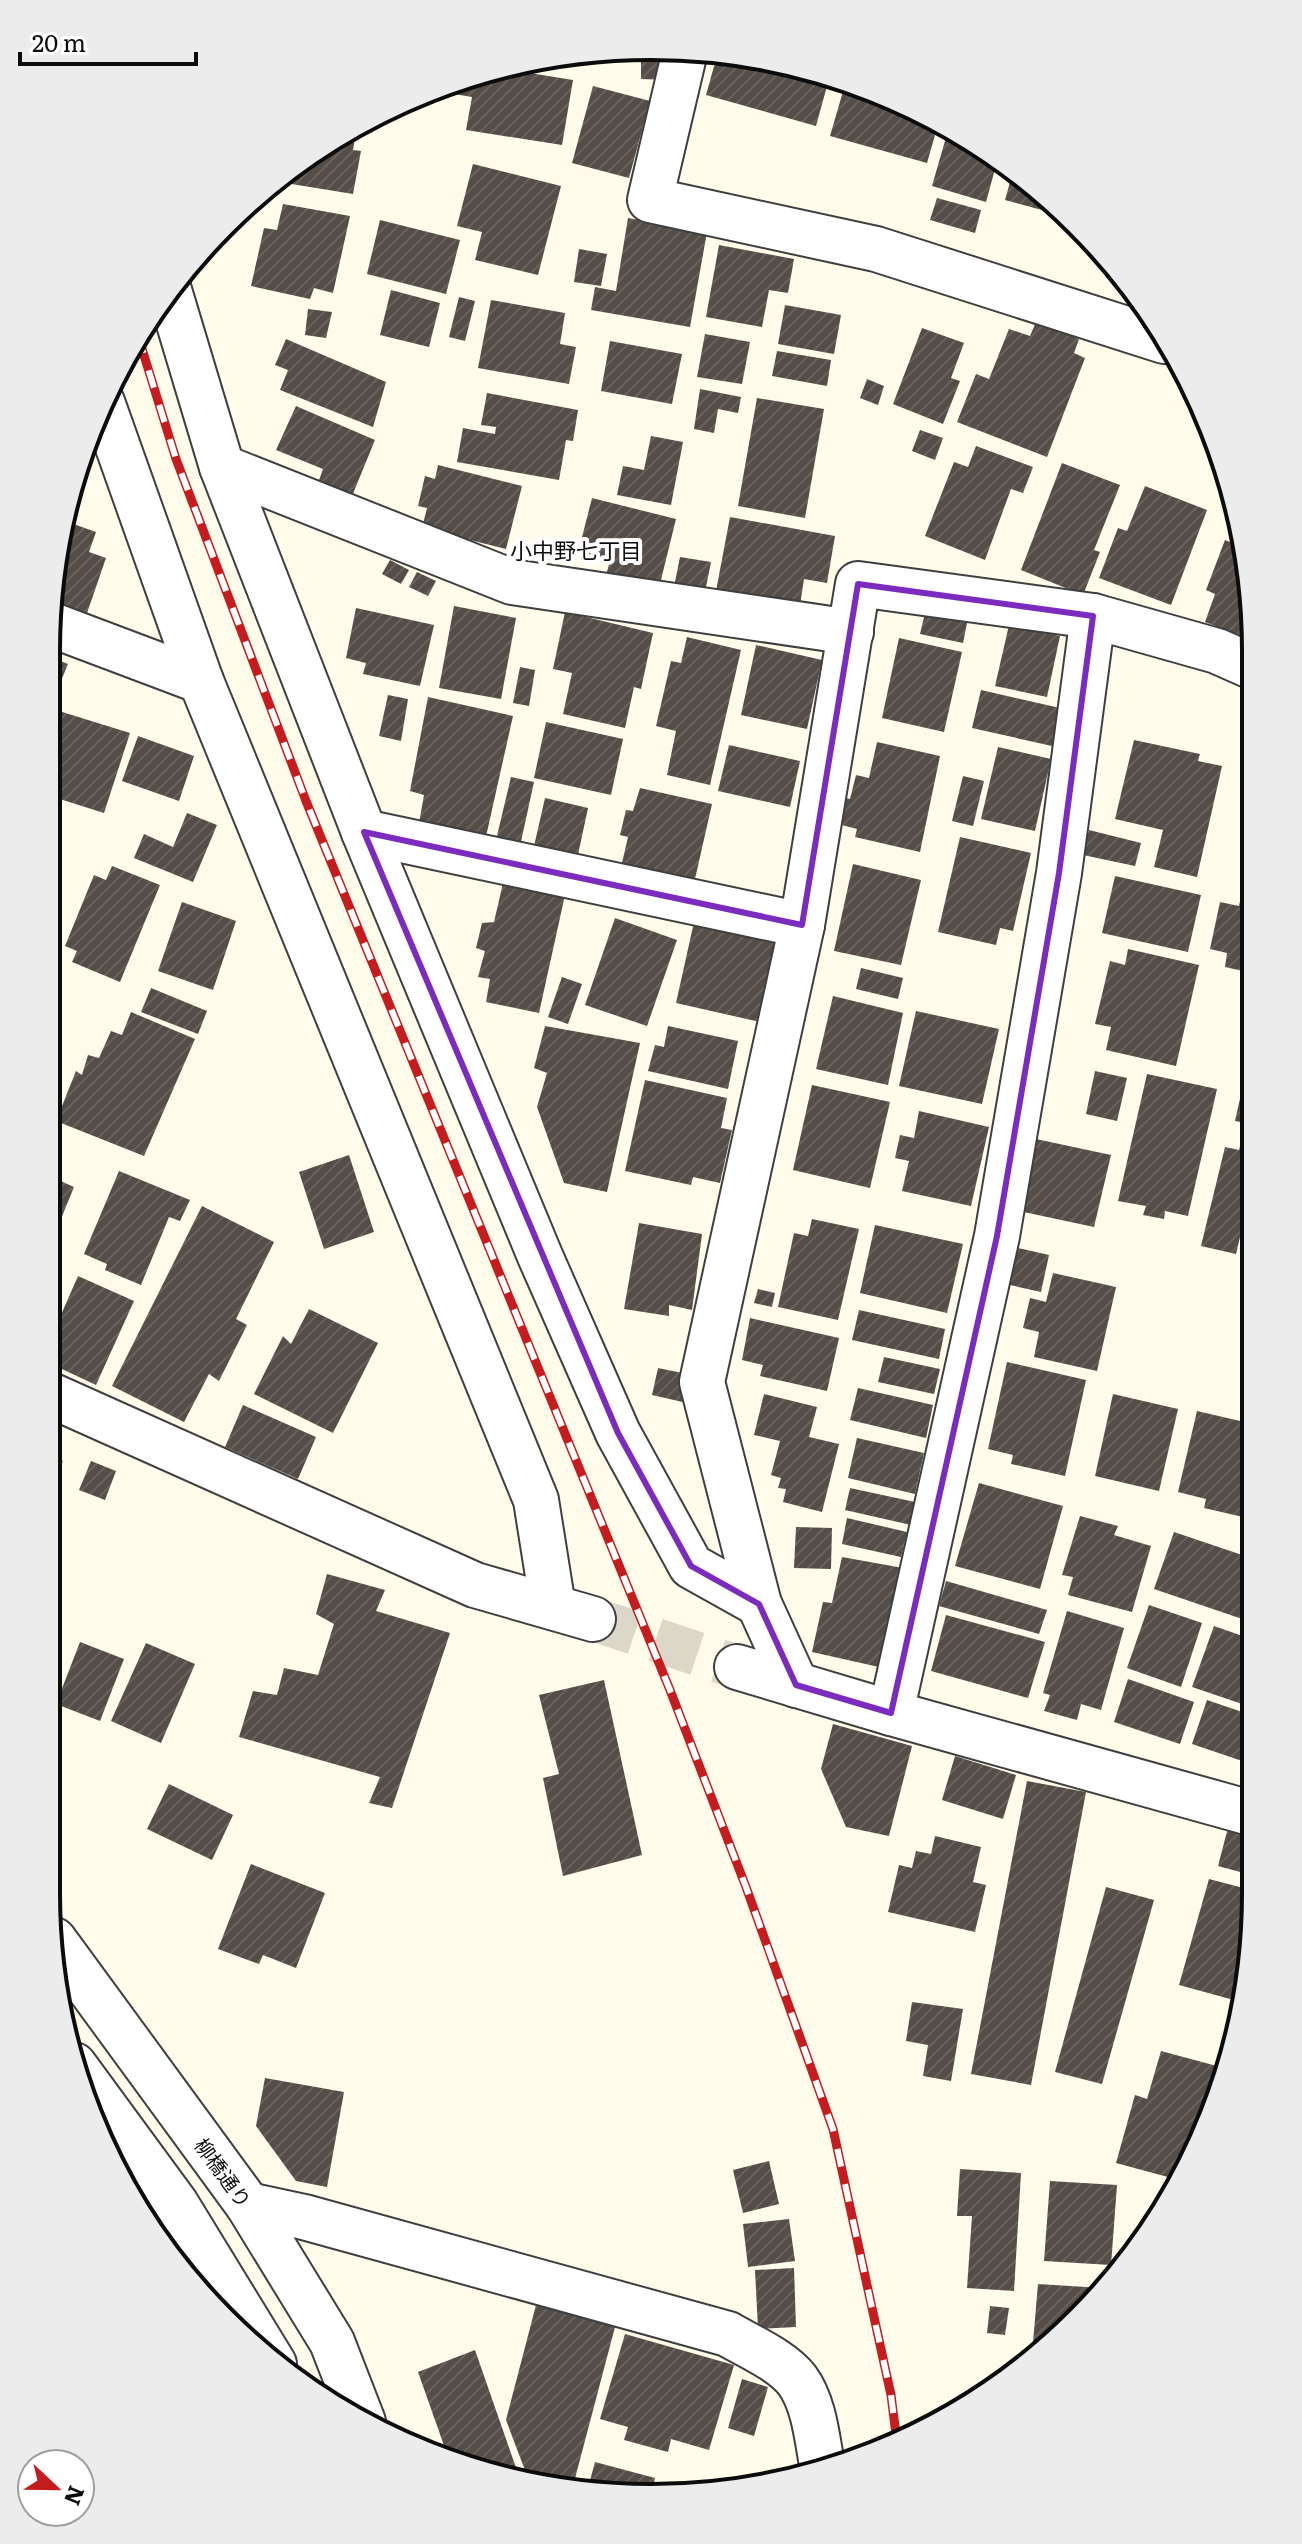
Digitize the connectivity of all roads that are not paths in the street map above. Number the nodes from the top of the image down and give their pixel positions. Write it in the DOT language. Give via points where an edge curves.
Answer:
graph roads {
  1 [pos="683,61"];
  2 [pos="173,304"];
  3 [pos="1151,337"];
  4 [pos="108,419"];
  5 [pos="222,467"];
  6 [pos="1093,616"];
  7 [pos="61,628"];
  8 [pos="851,632"];
  9 [pos="1242,662"];
  10 [pos="201,681"];
  11 [pos="364,832"];
  12 [pos="802,925"];
  13 [pos="60,1399"];
  14 [pos="759,1604"];
  15 [pos="737,1667"];
  16 [pos="796,1685"];
  17 [pos="891,1713"];
  18 [pos="1242,1811"];
  19 [pos="63,1953"];
  20 [pos="95,2094"];
  21 [pos="248,2205"];
  22 [pos="253,2329"];
  23 [pos="357,2406"];
  24 [pos="821,2459"];
  1 -- 3 [label="street" via="650,200 876,249"];
  2 -- 5 [label="street"];
  4 -- 10 [label="street"];
  5 -- 8 [label="street" via="512,582"];
  5 -- 11 [label="street"];
  6 -- 8 [label="street" via="858,584"];
  6 -- 9 [label="street"];
  6 -- 17 [label="street" via="1059,873 997,1236"];
  7 -- 10 [label="street"];
  8 -- 12 [label="street"];
  10 -- 13 [label="street" via="536,1500 573,1613 475,1585"];
  11 -- 12 [label="street"];
  11 -- 14 [label="street" via="618,1433 691,1566"];
  12 -- 14 [label="street" via="702,1382"];
  14 -- 16 [label="street"];
  15 -- 16 [label="street"];
  16 -- 17 [label="street"];
  17 -- 18 [label="street"];
  19 -- 21 [label="street, 柳橋通り"];
  20 -- 22 [label="street" via="176,2204"];
  21 -- 23 [label="street, 柳橋通り" via="332,2342"];
  21 -- 24 [label="street" via="728,2334 796,2380 810,2404"];
}
